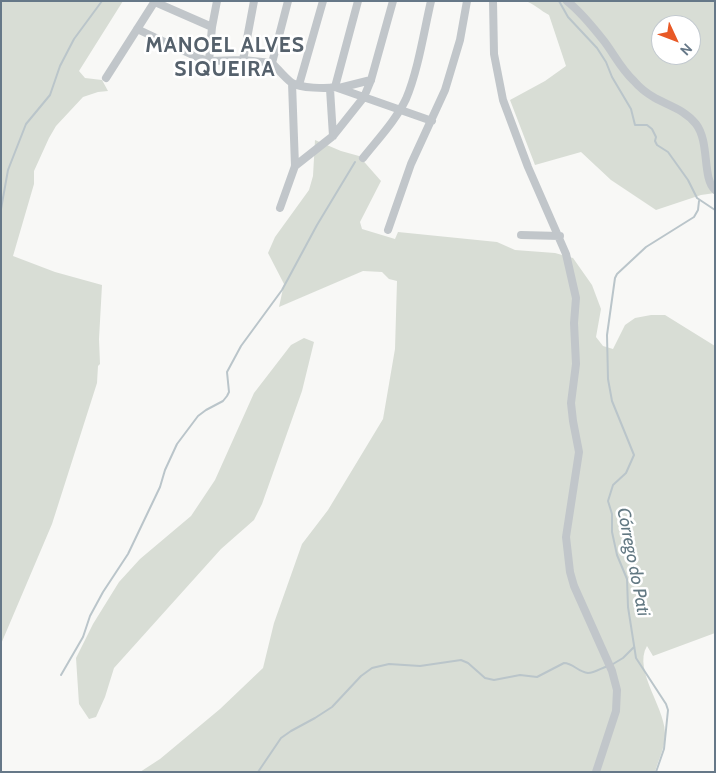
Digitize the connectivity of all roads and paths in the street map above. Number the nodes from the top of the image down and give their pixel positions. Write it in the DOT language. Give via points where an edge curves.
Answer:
graph roads {
  1 [pos="155,1"];
  2 [pos="217,1"];
  3 [pos="254,1"];
  4 [pos="288,1"];
  5 [pos="323,1"];
  6 [pos="358,1"];
  7 [pos="393,1"];
  8 [pos="430,1"];
  9 [pos="467,1"];
  10 [pos="493,1"];
  11 [pos="567,1"];
  12 [pos="212,27"];
  13 [pos="137,29"];
  14 [pos="243,60"];
  15 [pos="208,61"];
  16 [pos="272,63"];
  17 [pos="106,78"];
  18 [pos="371,80"];
  19 [pos="296,84"];
  20 [pos="335,88"];
  21 [pos="364,97"];
  22 [pos="400,110"];
  23 [pos="432,122"];
  24 [pos="332,136"];
  25 [pos="363,158"];
  26 [pos="295,166"];
  27 [pos="715,190"];
  28 [pos="280,208"];
  29 [pos="388,230"];
  30 [pos="520,235"];
  31 [pos="560,236"];
  32 [pos="596,772"];
  1 -- 12 [label="street"];
  1 -- 13 [label="street"];
  2 -- 12 [label="street"];
  3 -- 14 [label="street"];
  4 -- 16 [label="street"];
  5 -- 19 [label="street"];
  6 -- 20 [label="street"];
  7 -- 18 [label="street"];
  8 -- 22 [label="street" via="412,83"];
  9 -- 23 [label="street" via="460,40"];
  10 -- 31 [label="street" via="494,54 503,100 528,167"];
  11 -- 27 [label="street" via="604,41 634,82 653,97 688,115 698,126 704,142 707,176"];
  12 -- 15 [label="street"];
  13 -- 15 [label="street"];
  13 -- 17 [label="street"];
  14 -- 15 [label="street"];
  14 -- 16 [label="street"];
  16 -- 19 [label="street"];
  18 -- 20 [label="street"];
  18 -- 21 [label="street"];
  19 -- 20 [label="street"];
  19 -- 26 [label="street"];
  20 -- 21 [label="street"];
  20 -- 24 [label="street"];
  21 -- 22 [label="street"];
  21 -- 24 [label="street"];
  22 -- 23 [label="street"];
  22 -- 25 [label="street"];
  23 -- 29 [label="street" via="411,164"];
  24 -- 26 [label="street"];
  26 -- 28 [label="street"];
  30 -- 31 [label="street"];
  31 -- 32 [label="street" via="576,298 576,364 572,403 579,452 567,526 567,554 577,593 612,671 617,699 611,731"];
}
